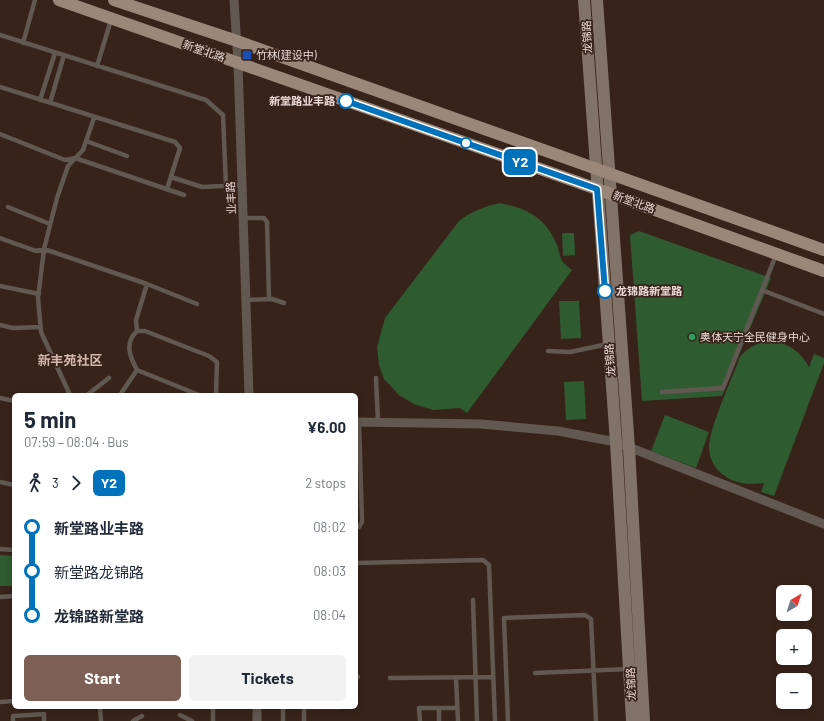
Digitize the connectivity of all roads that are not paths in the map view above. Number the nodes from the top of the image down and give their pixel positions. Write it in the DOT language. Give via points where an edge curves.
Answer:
graph roads {
  1 [pos="35,0"];
  2 [pos="59,0"];
  3 [pos="114,0"];
  4 [pos="234,0"];
  5 [pos="584,0"];
  6 [pos="597,0"];
  7 [pos="112,18"];
  8 [pos="0,35"];
  9 [pos="237,41"];
  10 [pos="23,42"];
  11 [pos="55,53"];
  12 [pos="64,56"];
  13 [pos="238,63"];
  14 [pos="98,66"];
  15 [pos="0,87"];
  16 [pos="40,100"];
  17 [pos="50,103"];
  18 [pos="94,118"];
  19 [pos="0,134"];
  20 [pos="86,141"];
  21 [pos="127,156"];
  22 [pos="75,158"];
  23 [pos="595,168"];
  24 [pos="609,173"];
  25 [pos="171,177"];
  26 [pos="242,185"];
  27 [pos="226,186"];
  28 [pos="167,189"];
  29 [pos="597,189"];
  30 [pos="610,194"];
  31 [pos="184,195"];
  32 [pos="8,207"];
  33 [pos="243,218"];
  34 [pos="50,224"];
  35 [pos="0,238"];
  36 [pos="44,249"];
  37 [pos="824,250"];
  38 [pos="777,254"];
  39 [pos="824,271"];
  40 [pos="147,284"];
  41 [pos="0,286"];
  42 [pos="762,290"];
  43 [pos="39,294"];
  44 [pos="269,299"];
  45 [pos="246,300"];
  46 [pos="284,303"];
  47 [pos="197,304"];
  48 [pos="824,314"];
  49 [pos="0,326"];
  50 [pos="41,327"];
  51 [pos="137,331"];
  52 [pos="711,339"];
  53 [pos="743,339"];
  54 [pos="609,344"];
  55 [pos="548,352"];
  56 [pos="137,370"];
  57 [pos="109,378"];
  58 [pos="376,378"];
  59 [pos="662,392"];
  60 [pos="69,393"];
  61 [pos="90,393"];
  62 [pos="121,393"];
  63 [pos="194,393"];
  64 [pos="216,393"];
  65 [pos="249,393"];
  66 [pos="0,398"];
  67 [pos="12,401"];
  68 [pos="358,422"];
  69 [pos="378,422"];
  70 [pos="358,442"];
  71 [pos="616,442"];
  72 [pos="628,448"];
  73 [pos="0,482"];
  74 [pos="12,485"];
  75 [pos="824,524"];
  76 [pos="358,527"];
  77 [pos="0,549"];
  78 [pos="12,550"];
  79 [pos="358,563"];
  80 [pos="12,596"];
  81 [pos="0,597"];
  82 [pos="473,600"];
  83 [pos="630,669"];
  84 [pos="594,671"];
  85 [pos="536,673"];
  86 [pos="475,677"];
  87 [pos="494,677"];
  88 [pos="390,678"];
  89 [pos="456,678"];
  90 [pos="12,701"];
  91 [pos="0,702"];
  92 [pos="439,708"];
  93 [pos="457,708"];
  94 [pos="100,709"];
  95 [pos="213,709"];
  96 [pos="257,709"];
  97 [pos="283,709"];
  98 [pos="304,709"];
  99 [pos="180,715"];
  100 [pos="142,716"];
  101 [pos="14,721"];
  102 [pos="44,721"];
  103 [pos="101,721"];
  104 [pos="133,721"];
  105 [pos="192,721"];
  106 [pos="213,721"];
  107 [pos="257,721"];
  108 [pos="283,721"];
  109 [pos="304,721"];
  110 [pos="420,721"];
  111 [pos="439,721"];
  112 [pos="458,721"];
  113 [pos="477,721"];
  114 [pos="495,721"];
  115 [pos="508,721"];
  116 [pos="596,721"];
  117 [pos="632,721"];
  118 [pos="644,721"];
  1 -- 10 [label="lane"];
  2 -- 7 [label="main road, 新堂北路"];
  3 -- 9 [label="main road, 新堂北路"];
  4 -- 9 [label="street, 业丰路"];
  5 -- 23 [label="main road, 龙锦路"];
  6 -- 24 [label="main road, 龙锦路"];
  7 -- 13 [label="main road, 新堂北路"];
  7 -- 14 [label="lane"];
  8 -- 10 [label="lane"];
  9 -- 13 [label="street, 业丰路"];
  9 -- 23 [label="main road, 新堂北路"];
  10 -- 11 [label="lane"];
  11 -- 12 [label="lane"];
  11 -- 16 [label="lane"];
  12 -- 14 [label="lane"];
  12 -- 17 [label="lane"];
  13 -- 26 [label="street, 业丰路"];
  13 -- 29 [label="main road, 新堂北路"];
  14 -- 27 [label="lane" via="206,100 223,116"];
  15 -- 16 [label="lane"];
  16 -- 17 [label="lane"];
  17 -- 18 [label="lane"];
  18 -- 20 [label="lane"];
  18 -- 25 [label="lane" via="175,142 180,148"];
  19 -- 22 [label="lane" via="65,160"];
  20 -- 21 [label="lane"];
  20 -- 22 [label="lane" via="83,150"];
  22 -- 28 [label="lane"];
  22 -- 34 [label="lane" via="68,166"];
  23 -- 24 [label="main road, 新堂北路"];
  23 -- 29 [label="main road, 龙锦路"];
  24 -- 30 [label="main road, 龙锦路"];
  24 -- 37 [label="main road, 新堂北路"];
  25 -- 27 [label="lane" via="202,187"];
  25 -- 28 [label="lane"];
  26 -- 27 [label="lane"];
  26 -- 33 [label="street, 业丰路"];
  28 -- 31 [label="lane"];
  29 -- 30 [label="main road, 新堂北路"];
  29 -- 54 [label="main road, 龙锦路"];
  30 -- 38 [label="main road, 新堂北路"];
  30 -- 72 [label="main road, 龙锦路"];
  32 -- 34 [label="lane"];
  33 -- 44 [label="lane" via="264,218 267,222"];
  33 -- 45 [label="street, 业丰路"];
  34 -- 36 [label="lane"];
  35 -- 36 [label="lane" via="36,251"];
  36 -- 40 [label="lane"];
  36 -- 43 [label="lane"];
  38 -- 39 [label="main road, 新堂北路"];
  38 -- 42 [label="lane"];
  40 -- 47 [label="lane"];
  40 -- 51 [label="lane" via="136,320"];
  41 -- 43 [label="lane"];
  42 -- 48 [label="lane"];
  42 -- 53 [label="lane"];
  43 -- 50 [label="lane"];
  44 -- 45 [label="lane"];
  44 -- 46 [label="lane"];
  45 -- 65 [label="street, 业丰路"];
  49 -- 50 [label="lane"];
  50 -- 60 [label="lane"];
  51 -- 56 [label="lane" via="131,337 128,346"];
  51 -- 64 [label="lane" via="145,331 209,356 217,362"];
  52 -- 53 [label="lane"];
  53 -- 59 [label="lane" via="723,388"];
  54 -- 55 [label="lane" via="570,352"];
  54 -- 71 [label="main road, 龙锦路"];
  56 -- 62 [label="lane"];
  56 -- 63 [label="lane"];
  57 -- 61 [label="lane"];
  58 -- 69 [label="lane"];
  66 -- 67 [label="lane"];
  68 -- 69 [label="street"];
  69 -- 71 [label="street" via="481,424 558,431"];
  70 -- 76 [label="lane" via="362,522"];
  71 -- 72 [label="street"];
  71 -- 83 [label="main road, 龙锦路"];
  72 -- 75 [label="street"];
  72 -- 118 [label="main road, 龙锦路"];
  73 -- 74 [label="lane"];
  77 -- 78 [label="lane"];
  79 -- 87 [label="lane" via="483,560 488,565"];
  80 -- 81 [label="lane"];
  82 -- 86 [label="lane"];
  83 -- 84 [label="lane"];
  83 -- 117 [label="main road, 龙锦路"];
  84 -- 85 [label="lane"];
  84 -- 115 [label="lane" via="591,619 585,616 504,618"];
  84 -- 116 [label="lane"];
  86 -- 87 [label="lane"];
  86 -- 89 [label="lane"];
  86 -- 113 [label="lane"];
  87 -- 114 [label="lane"];
  88 -- 89 [label="lane"];
  89 -- 93 [label="lane"];
  90 -- 91 [label="lane"];
  92 -- 93 [label="lane"];
  92 -- 110 [label="lane" via="420,708"];
  92 -- 111 [label="lane"];
  93 -- 112 [label="lane"];
  94 -- 103 [label="lane"];
  95 -- 106 [label="lane"];
  96 -- 107 [label="street"];
  97 -- 108 [label="lane"];
  98 -- 109 [label="lane"];
  99 -- 105 [label="lane"];
  100 -- 104 [label="lane"];
  101 -- 102 [label="lane" via="13,716 44,714"];
}
